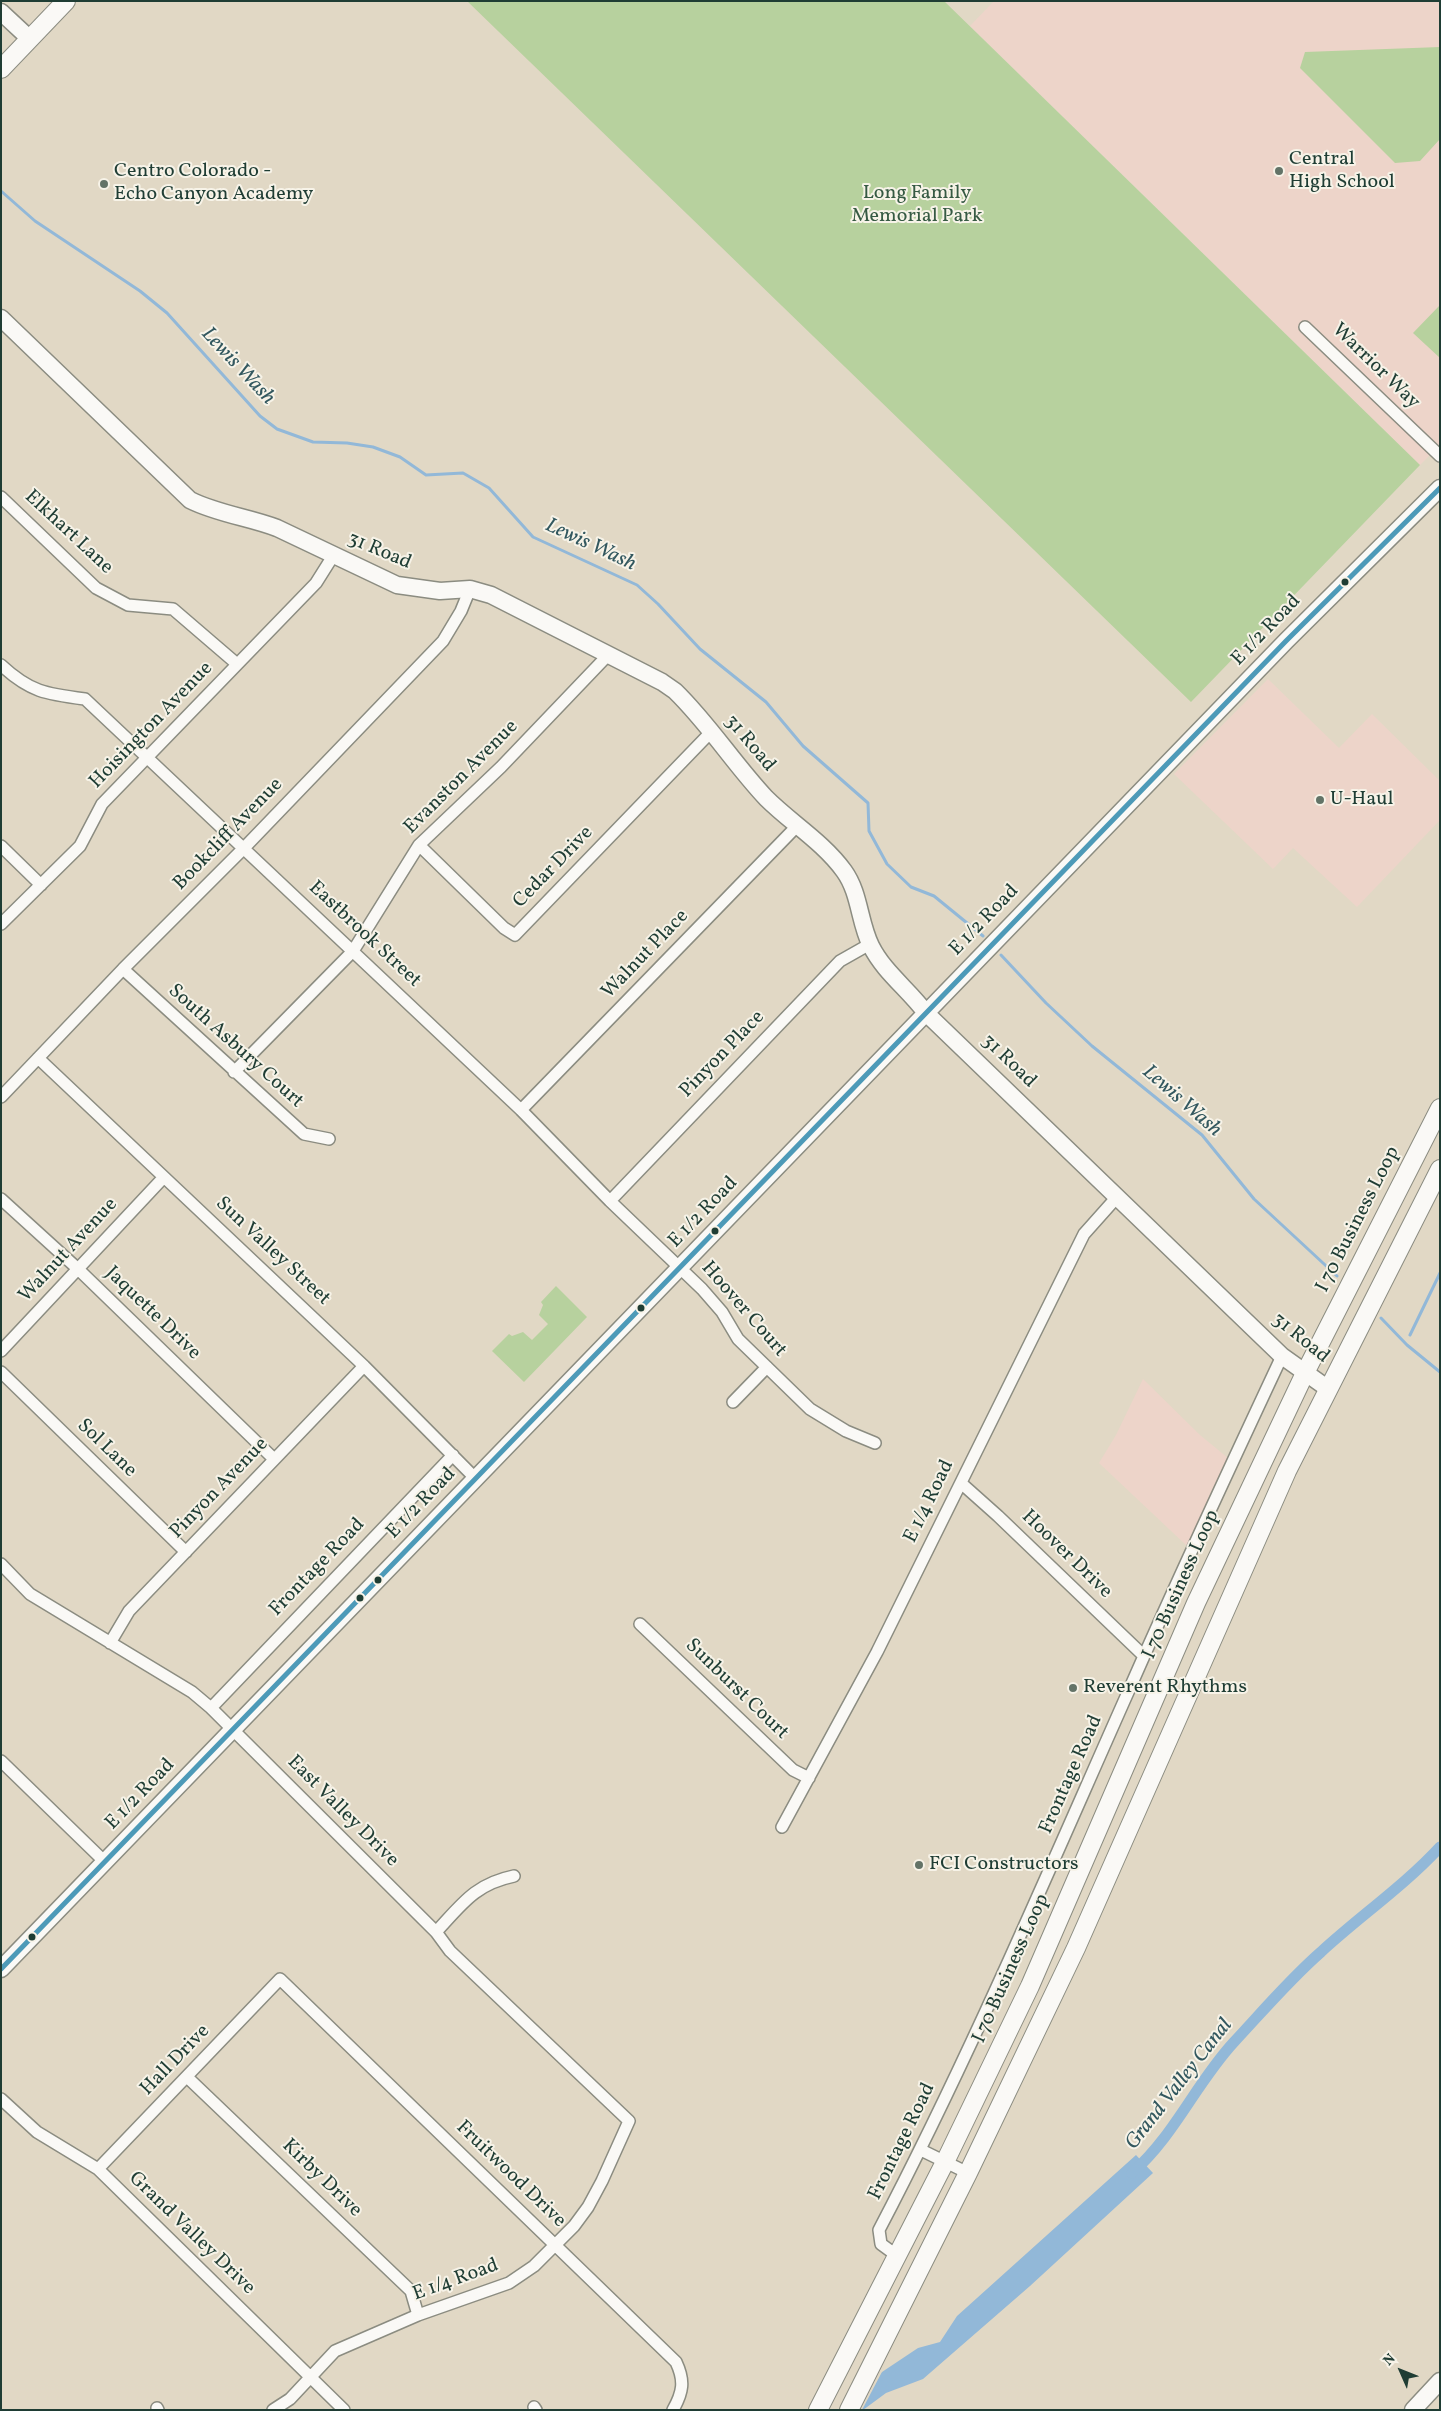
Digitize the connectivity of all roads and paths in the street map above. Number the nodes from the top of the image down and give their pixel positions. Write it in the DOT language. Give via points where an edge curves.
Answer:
graph roads {
  1 [pos="66,1"];
  2 [pos="1,12"];
  3 [pos="30,39"];
  4 [pos="1,69"];
  5 [pos="1,318"];
  6 [pos="1305,327"];
  7 [pos="1440,456"];
  8 [pos="1440,488"];
  9 [pos="1,497"];
  10 [pos="333,556"];
  11 [pos="470,589"];
  12 [pos="609,654"];
  13 [pos="238,664"];
  14 [pos="1,665"];
  15 [pos="711,732"];
  16 [pos="148,758"];
  17 [pos="797,826"];
  18 [pos="419,845"];
  19 [pos="1,846"];
  20 [pos="244,848"];
  21 [pos="40,885"];
  22 [pos="1,924"];
  23 [pos="870,944"];
  24 [pos="353,951"];
  25 [pos="122,969"];
  26 [pos="926,1013"];
  27 [pos="38,1058"];
  28 [pos="234,1072"];
  29 [pos="1,1097"];
  30 [pos="1440,1108"];
  31 [pos="521,1110"];
  32 [pos="330,1139"];
  33 [pos="1440,1169"];
  34 [pos="164,1177"];
  35 [pos="1117,1197"];
  36 [pos="1,1199"];
  37 [pos="610,1201"];
  38 [pos="680,1268"];
  39 [pos="78,1269"];
  40 [pos="1,1351"];
  41 [pos="1282,1356"];
  42 [pos="364,1366"];
  43 [pos="767,1367"];
  44 [pos="1,1372"];
  45 [pos="1305,1373"];
  46 [pos="1327,1388"];
  47 [pos="733,1402"];
  48 [pos="875,1444"];
  49 [pos="453,1455"];
  50 [pos="274,1459"];
  51 [pos="476,1479"];
  52 [pos="961,1483"];
  53 [pos="186,1552"];
  54 [pos="1,1564"];
  55 [pos="640,1624"];
  56 [pos="110,1643"];
  57 [pos="1144,1656"];
  58 [pos="211,1708"];
  59 [pos="234,1730"];
  60 [pos="1,1761"];
  61 [pos="809,1778"];
  62 [pos="782,1827"];
  63 [pos="105,1862"];
  64 [pos="514,1876"];
  65 [pos="436,1932"];
  66 [pos="1,1969"];
  67 [pos="280,1979"];
  68 [pos="187,2077"];
  69 [pos="1,2099"];
  70 [pos="629,2121"];
  71 [pos="921,2150"];
  72 [pos="945,2162"];
  73 [pos="98,2169"];
  74 [pos="968,2173"];
  75 [pos="555,2245"];
  76 [pos="896,2255"];
  77 [pos="418,2315"];
  78 [pos="311,2377"];
  79 [pos="1440,2381"];
  80 [pos="273,2410"];
  81 [pos="344,2410"];
  82 [pos="673,2410"];
  83 [pos="818,2410"];
  84 [pos="849,2410"];
  85 [pos="1412,2410"];
  1 -- 3 [label="main road"];
  2 -- 3 [label="main road"];
  3 -- 4 [label="main road"];
  5 -- 10 [label="main road, 31 Road" via="190,500 217,511 256,520"];
  6 -- 7 [label="street, Warrior Way"];
  8 -- 26 [label="main road, E 1/2 Road" via="1286,641"];
  9 -- 13 [label="street, Elkhart Lane" via="96,588 128,605 172,608"];
  10 -- 11 [label="main road, 31 Road" via="398,585 440,591"];
  10 -- 13 [label="street, Hoisington Avenue" via="316,583"];
  11 -- 12 [label="main road, 31 Road" via="511,604"];
  11 -- 20 [label="street, Bookcliff Avenue" via="443,640"];
  12 -- 15 [label="main road, 31 Road" via="675,691"];
  12 -- 18 [label="street, Evanston Avenue" via="501,767"];
  13 -- 16 [label="street, Hoisington Avenue"];
  14 -- 16 [label="street, Eastbrook Street" via="19,682 46,694 85,698"];
  15 -- 17 [label="main road, 31 Road" via="768,799"];
  15 -- 18 [label="street, Cedar Drive" via="515,935"];
  16 -- 20 [label="street, Eastbrook Street"];
  16 -- 21 [label="street, Hoisington Avenue" via="102,804 80,846"];
  17 -- 23 [label="main road, 31 Road" via="844,871 854,888"];
  17 -- 31 [label="street, Walnut Place"];
  18 -- 24 [label="street, Evanston Avenue"];
  19 -- 21 [label="street"];
  20 -- 24 [label="street, Eastbrook Street"];
  20 -- 25 [label="street, Bookcliff Avenue"];
  21 -- 22 [label="street, Hoisington Avenue"];
  23 -- 26 [label="main road, 31 Road" via="883,968"];
  23 -- 37 [label="street, Pinyon Place" via="840,961"];
  24 -- 28 [label="street, Evanston Avenue"];
  24 -- 31 [label="street, Eastbrook Street"];
  25 -- 27 [label="street, Bookcliff Avenue"];
  25 -- 28 [label="street, South Asbury Court"];
  26 -- 35 [label="main road, 31 Road"];
  26 -- 38 [label="main road, E 1/2 Road"];
  27 -- 29 [label="street, Bookcliff Avenue"];
  27 -- 34 [label="street, Sun Valley Street"];
  28 -- 32 [label="street, South Asbury Court" via="304,1134"];
  30 -- 45 [label="main road, I 70 Business Loop"];
  31 -- 37 [label="street, Eastbrook Street"];
  33 -- 46 [label="main road"];
  34 -- 39 [label="street, Walnut Avenue"];
  34 -- 42 [label="street, Sun Valley Street"];
  35 -- 41 [label="main road, 31 Road"];
  35 -- 52 [label="street, E 1/4 Road" via="1084,1234"];
  36 -- 39 [label="street, Jaquette Drive"];
  37 -- 38 [label="street, Eastbrook Street"];
  38 -- 43 [label="street, Hoover Court" via="722,1312 738,1339"];
  38 -- 51 [label="main road, E 1/2 Road"];
  39 -- 40 [label="street, Walnut Avenue"];
  39 -- 50 [label="street, Jaquette Drive"];
  41 -- 45 [label="main road, 31 Road"];
  41 -- 57 [label="street, Frontage Road"];
  42 -- 49 [label="street, Sun Valley Street"];
  42 -- 50 [label="street, Pinyon Avenue"];
  43 -- 47 [label="street"];
  43 -- 48 [label="street, Hoover Court" via="810,1409"];
  44 -- 53 [label="street, Sol Lane"];
  45 -- 46 [label="main road, 31 Road"];
  45 -- 72 [label="main road, I 70 Business Loop" via="1196,1602 1030,1986"];
  46 -- 74 [label="main road" via="1223,1611 1076,1948"];
  49 -- 51 [label="street, Sun Valley Street"];
  49 -- 58 [label="street, Frontage Road"];
  50 -- 53 [label="street, Pinyon Avenue"];
  51 -- 59 [label="main road, E 1/2 Road"];
  52 -- 57 [label="street, Hoover Drive"];
  52 -- 61 [label="street, E 1/4 Road" via="877,1652"];
  53 -- 56 [label="street, Pinyon Avenue" via="128,1611"];
  54 -- 56 [label="street, East Valley Drive" via="30,1594"];
  55 -- 61 [label="street, Sunburst Court" via="793,1770"];
  56 -- 58 [label="street, East Valley Drive" via="192,1692"];
  57 -- 71 [label="street, Frontage Road" via="1024,1930"];
  58 -- 59 [label="street, East Valley Drive"];
  59 -- 63 [label="main road, E 1/2 Road"];
  59 -- 65 [label="street, East Valley Drive"];
  60 -- 63 [label="street"];
  61 -- 62 [label="street, E 1/4 Road"];
  63 -- 66 [label="main road, E 1/2 Road"];
  64 -- 65 [label="street" via="494,1880 472,1894"];
  65 -- 70 [label="street, East Valley Drive" via="450,1952"];
  67 -- 68 [label="street, Hall Drive"];
  67 -- 75 [label="street, Fruitwood Drive"];
  68 -- 73 [label="street, Hall Drive"];
  68 -- 77 [label="street, Kirby Drive" via="411,2291"];
  69 -- 73 [label="street, Grand Valley Drive" via="37,2132"];
  70 -- 75 [label="street, E 1/4 Road" via="588,2207"];
  71 -- 72 [label="street"];
  71 -- 76 [label="street, Frontage Road" via="879,2230 881,2244"];
  72 -- 74 [label="street"];
  72 -- 76 [label="main road, I 70 Business Loop"];
  73 -- 78 [label="street, Grand Valley Drive"];
  74 -- 84 [label="main road"];
  75 -- 77 [label="street, E 1/4 Road" via="534,2266 509,2283"];
  75 -- 82 [label="street, Fruitwood Drive" via="676,2362 684,2385"];
  76 -- 83 [label="main road, I 70 Business Loop"];
  77 -- 78 [label="street, E 1/4 Road" via="335,2351"];
  78 -- 80 [label="street, E 1/4 Road" via="290,2399"];
  78 -- 81 [label="street, Grand Valley Drive"];
  79 -- 85 [label="main road"];
}
